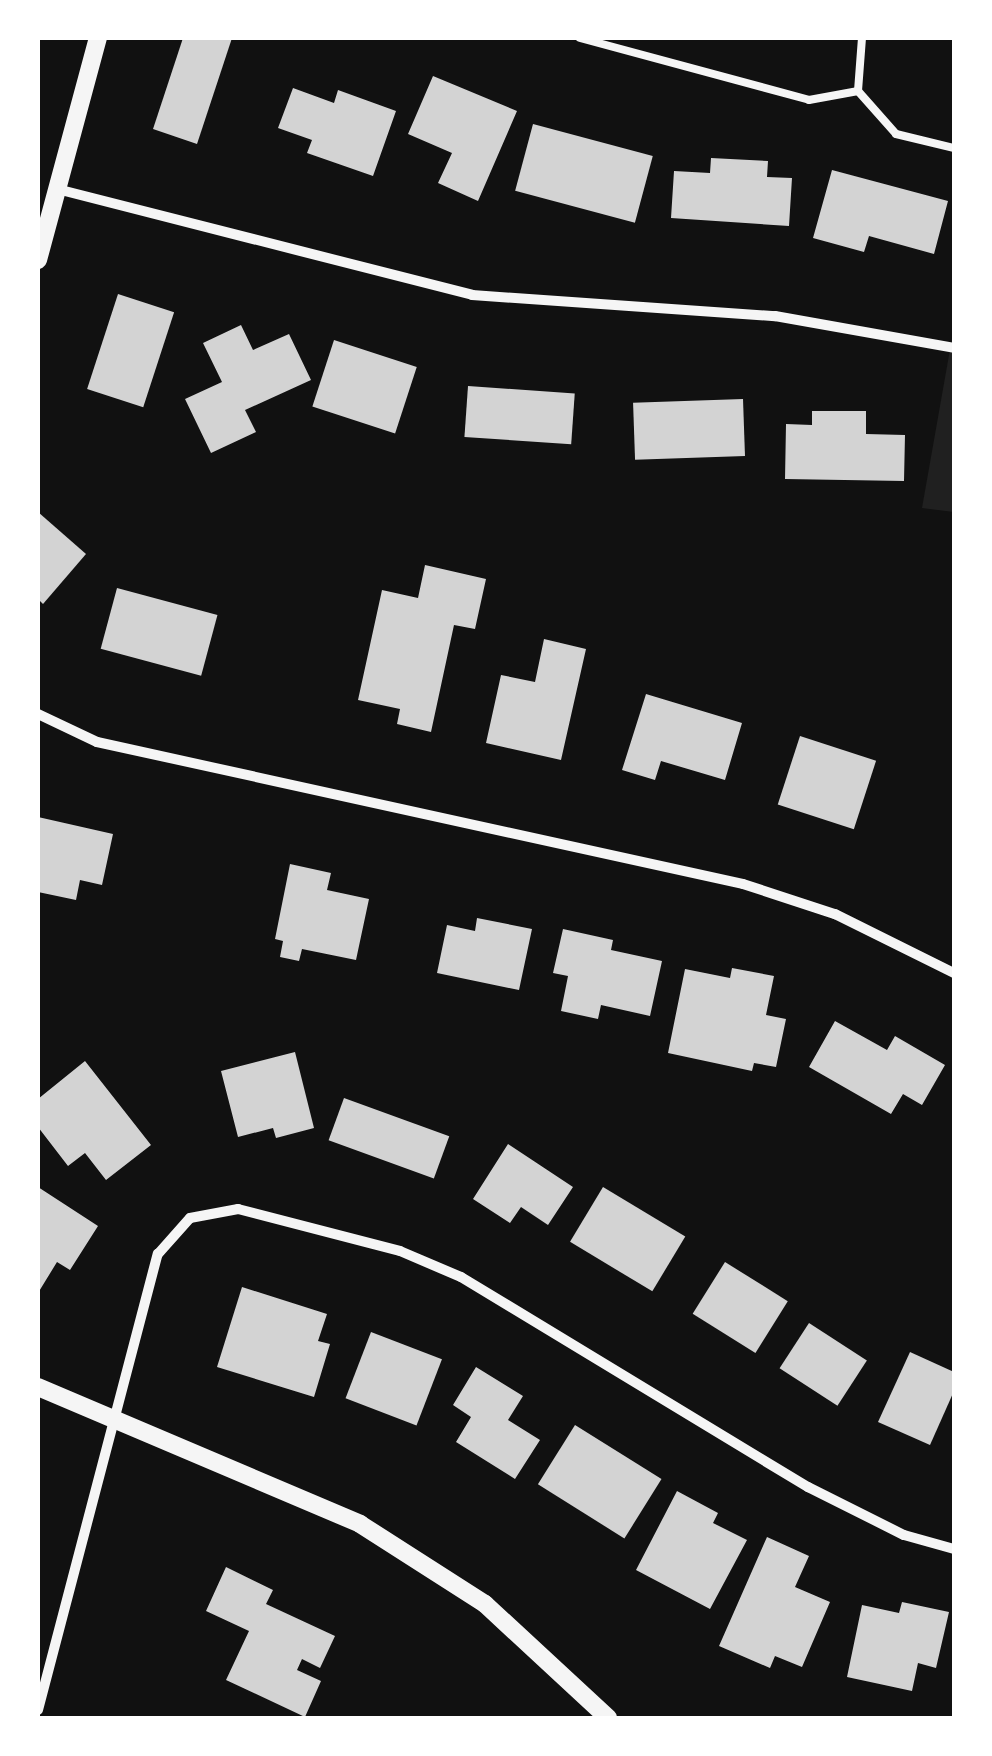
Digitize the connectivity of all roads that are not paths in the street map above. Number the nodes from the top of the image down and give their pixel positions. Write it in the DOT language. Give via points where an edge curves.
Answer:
graph roads {
  1 [pos="98,38"];
  2 [pos="580,38"];
  3 [pos="862,38"];
  4 [pos="858,90"];
  5 [pos="954,148"];
  6 [pos="57,189"];
  7 [pos="38,260"];
  8 [pos="954,348"];
  9 [pos="38,714"];
  10 [pos="954,973"];
  11 [pos="38,1386"];
  12 [pos="112,1417"];
  13 [pos="954,1549"];
  14 [pos="38,1710"];
  15 [pos="608,1718"];
  1 -- 6 [label="street"];
  2 -- 4 [label="lane" via="809,100"];
  3 -- 4 [label="lane"];
  4 -- 5 [label="lane" via="896,134"];
  6 -- 7 [label="street"];
  6 -- 8 [label="street" via="472,295 775,316"];
  9 -- 10 [label="street" via="97,742 744,884 835,914"];
  11 -- 12 [label="street"];
  12 -- 13 [label="street" via="158,1254 190,1218 238,1209 400,1251 461,1277 808,1487 904,1535"];
  12 -- 14 [label="street"];
  12 -- 15 [label="street" via="360,1524 484,1604"];
}
